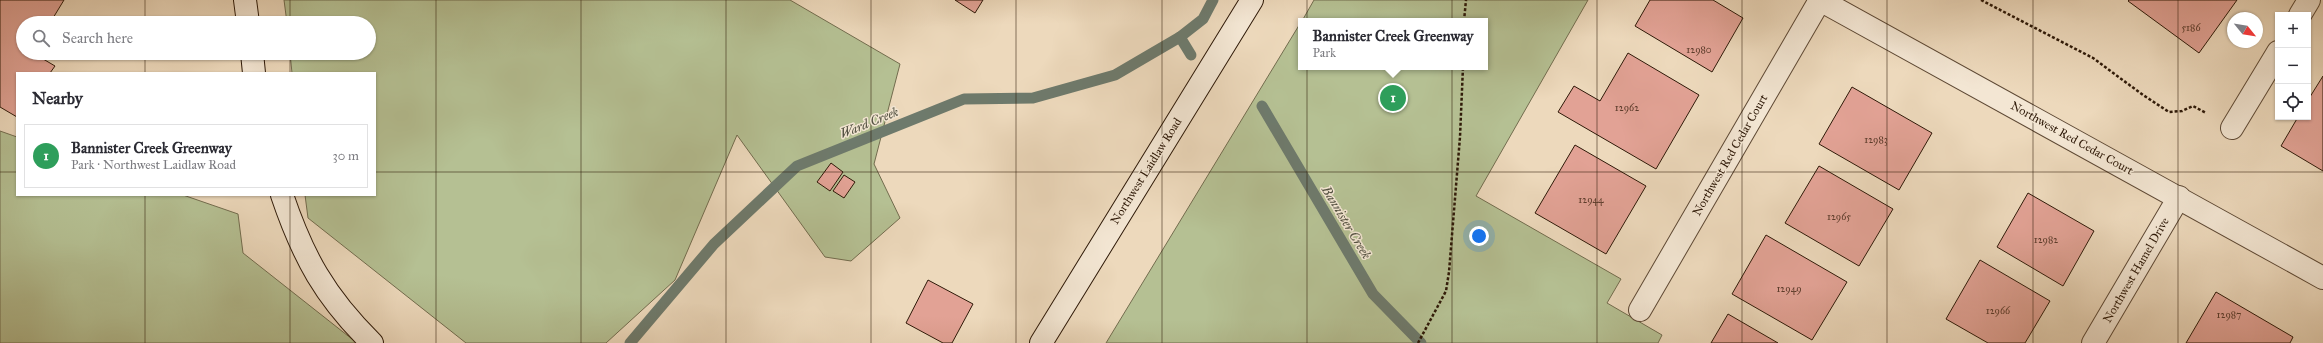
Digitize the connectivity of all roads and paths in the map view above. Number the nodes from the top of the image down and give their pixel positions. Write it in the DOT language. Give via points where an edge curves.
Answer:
graph roads {
  1 [pos="245,0"];
  2 [pos="1252,0"];
  3 [pos="1466,0"];
  4 [pos="1820,0"];
  5 [pos="1981,0"];
  6 [pos="2309,0"];
  7 [pos="2302,12"];
  8 [pos="247,16"];
  9 [pos="1464,18"];
  10 [pos="2275,57"];
  11 [pos="253,60"];
  12 [pos="1462,70"];
  13 [pos="254,72"];
  14 [pos="2232,128"];
  15 [pos="282,196"];
  16 [pos="2179,196"];
  17 [pos="2323,278"];
  18 [pos="1640,310"];
  19 [pos="372,343"];
  20 [pos="1041,343"];
  21 [pos="1418,343"];
  22 [pos="2093,343"];
  1 -- 8 [label="street"];
  2 -- 20 [label="street, Northwest Laidlaw Road"];
  3 -- 9 [label="path"];
  4 -- 16 [label="street, Northwest Red Cedar Court"];
  4 -- 18 [label="street, Northwest Red Cedar Court"];
  5 -- 14 [label="path" via="2093,58 2169,112 2182,111 2193,106"];
  6 -- 7 [label="street"];
  10 -- 14 [label="street"];
  11 -- 13 [label="street"];
  12 -- 21 [label="path" via="1460,137 1446,291"];
  15 -- 19 [label="street" via="312,269 330,296"];
  16 -- 17 [label="street, Northwest Red Cedar Court"];
  16 -- 22 [label="street, Northwest Hamel Drive"];
}
